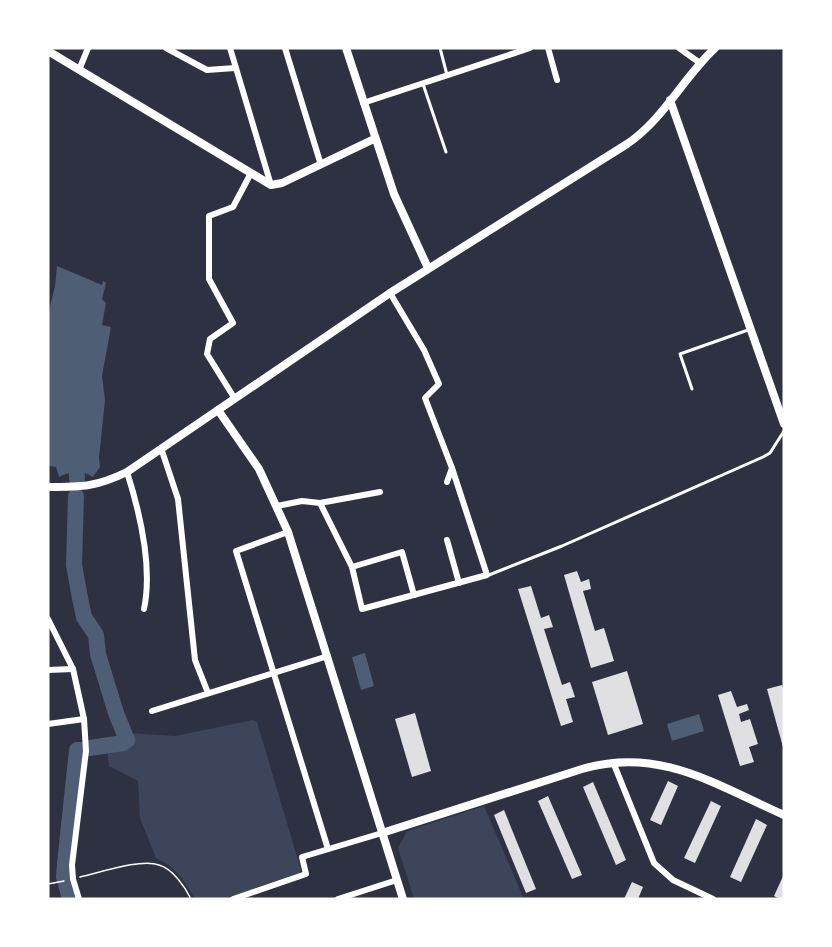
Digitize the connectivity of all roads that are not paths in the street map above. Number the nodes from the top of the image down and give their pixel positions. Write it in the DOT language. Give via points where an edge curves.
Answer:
graph roads {
  1 [pos="88,48"];
  2 [pos="166,48"];
  3 [pos="230,48"];
  4 [pos="285,48"];
  5 [pos="346,48"];
  6 [pos="440,48"];
  7 [pos="530,48"];
  8 [pos="548,48"];
  9 [pos="679,48"];
  10 [pos="715,48"];
  11 [pos="48,51"];
  12 [pos="700,63"];
  13 [pos="235,68"];
  14 [pos="79,70"];
  15 [pos="447,75"];
  16 [pos="557,80"];
  17 [pos="423,84"];
  18 [pos="670,100"];
  19 [pos="363,103"];
  20 [pos="374,139"];
  21 [pos="446,152"];
  22 [pos="321,165"];
  23 [pos="251,173"];
  24 [pos="271,185"];
  25 [pos="428,268"];
  26 [pos="390,293"];
  27 [pos="750,330"];
  28 [pos="692,389"];
  29 [pos="235,399"];
  30 [pos="218,410"];
  31 [pos="784,424"];
  32 [pos="784,431"];
  33 [pos="161,448"];
  34 [pos="452,468"];
  35 [pos="127,472"];
  36 [pos="447,482"];
  37 [pos="48,487"];
  38 [pos="380,492"];
  39 [pos="320,503"];
  40 [pos="277,506"];
  41 [pos="288,532"];
  42 [pos="447,540"];
  43 [pos="352,567"];
  44 [pos="487,575"];
  45 [pos="459,583"];
  46 [pos="414,595"];
  47 [pos="144,609"];
  48 [pos="48,619"];
  49 [pos="328,656"];
  50 [pos="73,669"];
  51 [pos="48,670"];
  52 [pos="273,673"];
  53 [pos="208,693"];
  54 [pos="152,711"];
  55 [pos="84,719"];
  56 [pos="48,724"];
  57 [pos="613,762"];
  58 [pos="784,815"];
  59 [pos="382,833"];
  60 [pos="328,849"];
  61 [pos="397,880"];
  62 [pos="342,898"];
  63 [pos="79,899"];
  64 [pos="233,899"];
  65 [pos="404,899"];
  66 [pos="713,899"];
  1 -- 14 [label="street"];
  2 -- 13 [label="street" via="207,70"];
  3 -- 13 [label="street"];
  4 -- 22 [label="street"];
  5 -- 19 [label="street"];
  6 -- 15 [label="lane"];
  7 -- 15 [label="street"];
  8 -- 16 [label="street"];
  9 -- 12 [label="street"];
  10 -- 12 [label="street"];
  11 -- 14 [label="street"];
  12 -- 18 [label="street"];
  13 -- 24 [label="street"];
  14 -- 23 [label="street"];
  15 -- 17 [label="street"];
  17 -- 19 [label="street"];
  17 -- 21 [label="lane"];
  18 -- 25 [label="street" via="639,136"];
  18 -- 27 [label="street"];
  19 -- 20 [label="street"];
  20 -- 22 [label="street"];
  20 -- 25 [label="street"];
  22 -- 24 [label="street"];
  23 -- 24 [label="street"];
  23 -- 29 [label="street" via="232,207 209,216 209,279 233,323 210,339 207,354"];
  25 -- 26 [label="street"];
  26 -- 29 [label="street"];
  26 -- 34 [label="street" via="439,384 425,398"];
  27 -- 28 [label="lane" via="680,354"];
  27 -- 31 [label="street"];
  29 -- 30 [label="street"];
  30 -- 33 [label="street"];
  30 -- 40 [label="street" via="259,469"];
  32 -- 44 [label="lane" via="763,457"];
  33 -- 35 [label="street"];
  33 -- 53 [label="street" via="178,500 195,660"];
  34 -- 36 [label="street"];
  34 -- 44 [label="street"];
  35 -- 37 [label="street" via="85,487"];
  35 -- 47 [label="street" via="140,511 146,559"];
  38 -- 39 [label="street"];
  39 -- 40 [label="street" via="302,501"];
  39 -- 43 [label="street"];
  40 -- 41 [label="street"];
  41 -- 49 [label="street"];
  41 -- 52 [label="street" via="236,551"];
  42 -- 45 [label="street"];
  43 -- 46 [label="street" via="402,552"];
  43 -- 46 [label="street" via="362,609"];
  44 -- 45 [label="street"];
  45 -- 46 [label="street"];
  48 -- 50 [label="street"];
  49 -- 52 [label="street"];
  49 -- 59 [label="street"];
  50 -- 51 [label="street"];
  50 -- 55 [label="street"];
  52 -- 53 [label="street"];
  52 -- 60 [label="street"];
  53 -- 54 [label="street"];
  55 -- 56 [label="street"];
  55 -- 63 [label="street" via="86,751 73,849 73,879"];
  57 -- 58 [label="street" via="674,767"];
  57 -- 59 [label="street"];
  57 -- 66 [label="street" via="654,863 673,880"];
  59 -- 60 [label="street"];
  59 -- 61 [label="street"];
  60 -- 64 [label="street" via="303,857 306,874"];
  61 -- 62 [label="street"];
  61 -- 65 [label="street"];
}
